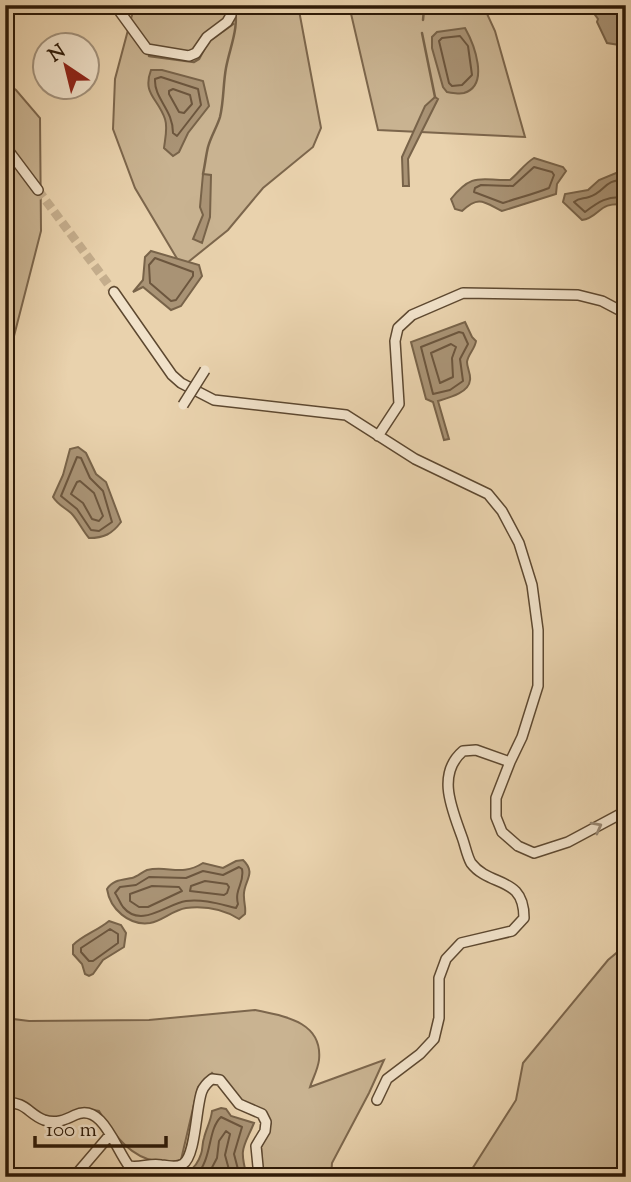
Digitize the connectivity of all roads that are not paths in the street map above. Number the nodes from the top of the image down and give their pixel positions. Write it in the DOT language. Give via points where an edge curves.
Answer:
graph roads {
  1 [pos="115,5"];
  2 [pos="230,5"];
  3 [pos="5,146"];
  4 [pos="38,190"];
  5 [pos="114,292"];
  6 [pos="626,318"];
  7 [pos="205,370"];
  8 [pos="183,405"];
  9 [pos="378,436"];
  10 [pos="510,762"];
  11 [pos="626,811"];
  12 [pos="377,1100"];
  13 [pos="5,1104"];
  14 [pos="110,1136"];
  15 [pos="74,1177"];
  16 [pos="259,1177"];
  1 -- 2 [label="street" via="147,49 190,56 227,22"];
  3 -- 4 [label="street"];
  5 -- 9 [label="street" via="181,383 214,400 346,415"];
  6 -- 9 [label="street" via="602,301 578,295 463,293 412,315 398,328 395,341 399,404"];
  7 -- 8 [label="street, bridge"];
  9 -- 10 [label="street" via="488,494 519,543 533,585 538,686"];
  10 -- 11 [label="street, one-way" via="496,798 496,817 502,832 517,846 534,853 568,842"];
  10 -- 12 [label="street" via="476,750 463,751 450,767 447,781 471,862 520,895 524,918 512,930 461,943 446,959 439,978 434,1039 387,1079"];
  13 -- 14 [label="street" via="22,1104 42,1119 55,1122 87,1111 94,1113"];
  14 -- 15 [label="street"];
  14 -- 16 [label="street" via="129,1166 183,1164 197,1124 200,1093 212,1079 220,1080 239,1104 262,1114 266,1122 256,1146"];
}
